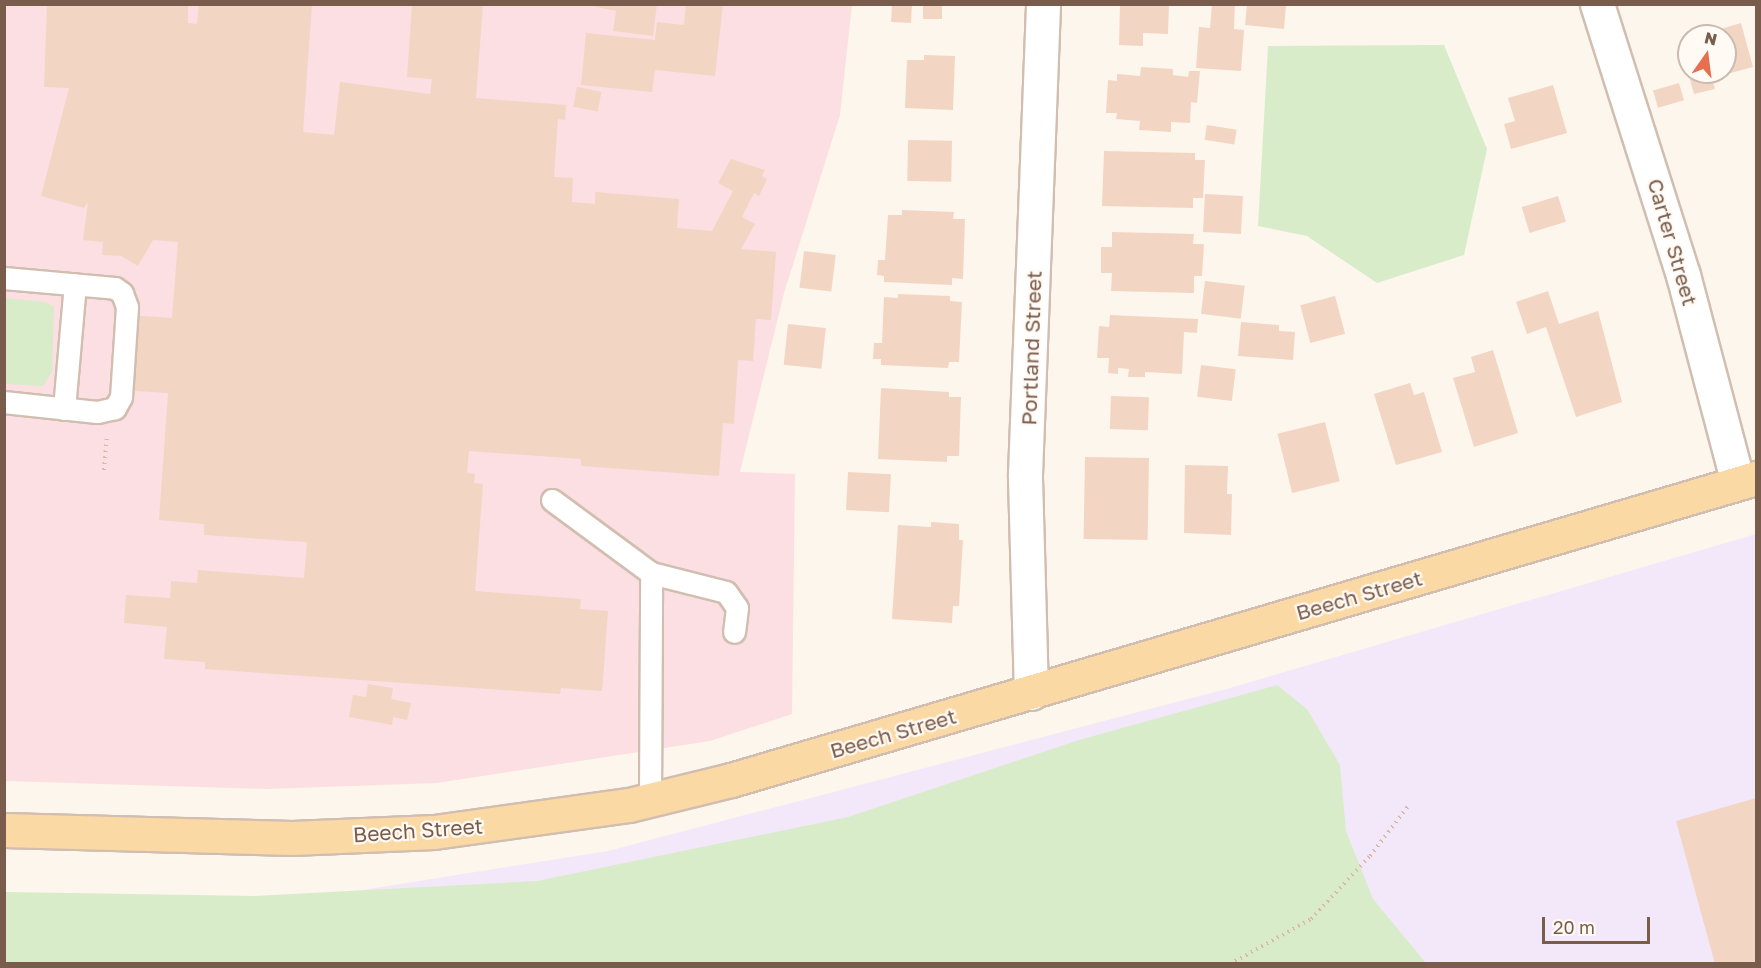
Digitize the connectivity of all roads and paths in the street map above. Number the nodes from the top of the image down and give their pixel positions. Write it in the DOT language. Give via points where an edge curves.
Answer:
graph roads {
  1 [pos="1043,4"];
  2 [pos="1597,4"];
  3 [pos="4,278"];
  4 [pos="75,284"];
  5 [pos="4,402"];
  6 [pos="64,409"];
  7 [pos="107,437"];
  8 [pos="104,470"];
  9 [pos="1748,481"];
  10 [pos="552,500"];
  11 [pos="651,573"];
  12 [pos="734,632"];
  13 [pos="1031,693"];
  14 [pos="650,799"];
  15 [pos="1409,805"];
  16 [pos="4,830"];
  17 [pos="1230,963"];
  1 -- 13 [label="street, Portland Street" via="1025,474"];
  2 -- 9 [label="street, Carter Street"];
  3 -- 4 [label="lane"];
  4 -- 6 [label="lane"];
  4 -- 6 [label="lane" via="115,288 126,299 121,397 115,408 106,412"];
  5 -- 6 [label="lane"];
  7 -- 8 [label="path"];
  9 -- 13 [label="main road, Beech Street"];
  10 -- 11 [label="lane"];
  11 -- 12 [label="lane" via="726,592 737,608"];
  11 -- 14 [label="lane"];
  13 -- 14 [label="main road, Beech Street" via="731,780"];
  14 -- 16 [label="main road, Beech Street" via="552,818 434,832 292,838"];
  15 -- 17 [label="path" via="1370,856 1311,919"];
}
